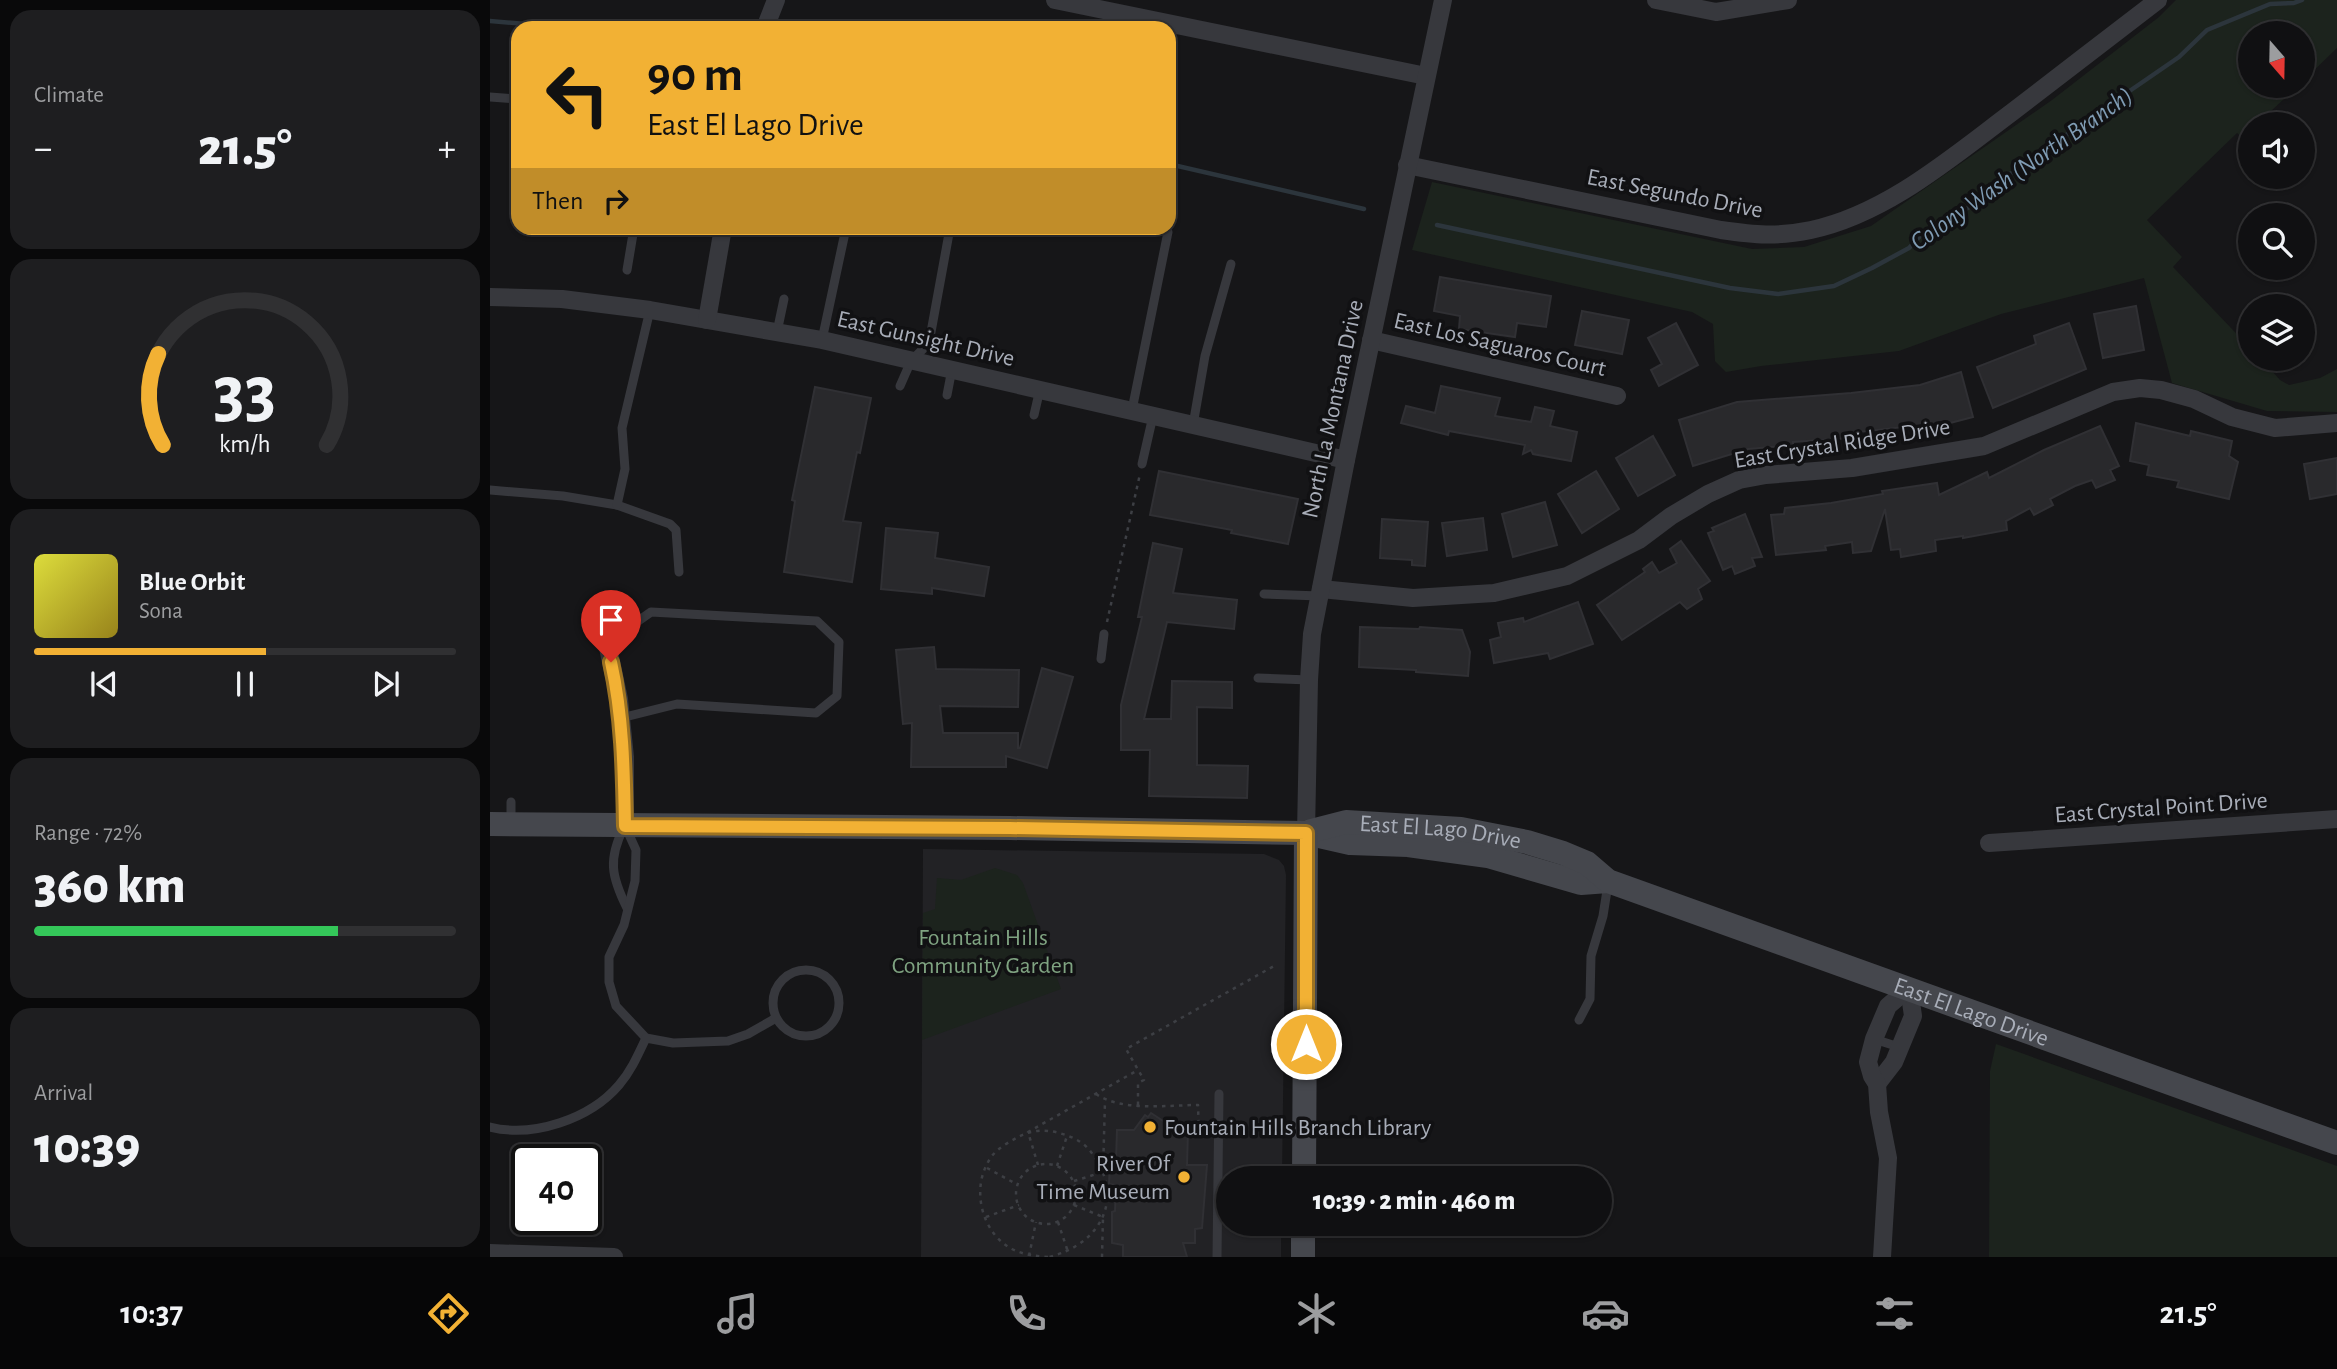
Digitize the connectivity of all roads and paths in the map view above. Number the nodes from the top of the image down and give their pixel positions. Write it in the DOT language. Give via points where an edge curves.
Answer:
graph roads {
  1 [pos="776,0"];
  2 [pos="1055,0"];
  3 [pos="1443,0"];
  4 [pos="1657,0"];
  5 [pos="1788,0"];
  6 [pos="2158,0"];
  7 [pos="768,21"];
  8 [pos="1158,21"];
  9 [pos="1176,25"];
  10 [pos="1426,76"];
  11 [pos="490,97"];
  12 [pos="511,98"];
  13 [pos="1407,165"];
  14 [pos="634,235"];
  15 [pos="722,235"];
  16 [pos="844,235"];
  17 [pos="949,235"];
  18 [pos="1167,235"];
  19 [pos="1231,264"];
  20 [pos="627,270"];
  21 [pos="490,298"];
  22 [pos="783,299"];
  23 [pos="650,310"];
  24 [pos="707,320"];
  25 [pos="777,332"];
  26 [pos="822,340"];
  27 [pos="1371,340"];
  28 [pos="911,361"];
  29 [pos="952,369"];
  30 [pos="900,386"];
  31 [pos="1040,389"];
  32 [pos="947,395"];
  33 [pos="1618,396"];
  34 [pos="1132,411"];
  35 [pos="1034,415"];
  36 [pos="1153,415"];
  37 [pos="2337,423"];
  38 [pos="1193,425"];
  39 [pos="1346,460"];
  40 [pos="1142,464"];
  41 [pos="490,490"];
  42 [pos="617,505"];
  43 [pos="679,572"];
  44 [pos="1321,593"];
  45 [pos="1264,594"];
  46 [pos="1104,634"];
  47 [pos="607,643"];
  48 [pos="1101,659"];
  49 [pos="1258,678"];
  50 [pos="1309,680"];
  51 [pos="621,718"];
  52 [pos="504,817"];
  53 [pos="2337,819"];
  54 [pos="625,826"];
  55 [pos="1306,833"];
  56 [pos="1989,844"];
  57 [pos="1608,881"];
  58 [pos="627,908"];
  59 [pos="1273,966"];
  60 [pos="1909,988"];
  61 [pos="776,1018"];
  62 [pos="1579,1020"];
  63 [pos="646,1038"];
  64 [pos="1874,1039"];
  65 [pos="1899,1047"];
  66 [pos="1139,1070"];
  67 [pos="1877,1084"];
  68 [pos="1096,1094"];
  69 [pos="1219,1094"];
  70 [pos="1105,1100"];
  71 [pos="1138,1105"];
  72 [pos="490,1127"];
  73 [pos="1028,1132"];
  74 [pos="1199,1134"];
  75 [pos="1067,1135"];
  76 [pos="2337,1143"];
  77 [pos="1038,1165"];
  78 [pos="1057,1166"];
  79 [pos="1304,1166"];
  80 [pos="986,1168"];
  81 [pos="1103,1172"];
  82 [pos="1074,1181"];
  83 [pos="1018,1185"];
  84 [pos="1018,1205"];
  85 [pos="1074,1205"];
  86 [pos="1102,1217"];
  87 [pos="984,1218"];
  88 [pos="1036,1222"];
  89 [pos="1058,1222"];
  90 [pos="1303,1236"];
  91 [pos="1068,1252"];
  92 [pos="490,1253"];
  93 [pos="614,1256"];
  94 [pos="1030,1256"];
  95 [pos="1049,1257"];
  96 [pos="1102,1257"];
  97 [pos="1217,1257"];
  98 [pos="1303,1257"];
  99 [pos="1882,1257"];
  1 -- 7 [label="street"];
  2 -- 8 [label="street"];
  3 -- 10 [label="street, North La Montana Drive"];
  4 -- 5 [label="street" via="1716,12"];
  6 -- 13 [label="street, East Segundo Drive" via="1899,193 1852,218 1813,230 1768,236 1721,230"];
  9 -- 10 [label="street"];
  10 -- 13 [label="street, North La Montana Drive"];
  11 -- 12 [label="lane"];
  13 -- 27 [label="street, North La Montana Drive"];
  14 -- 20 [label="lane"];
  15 -- 24 [label="street"];
  16 -- 26 [label="lane"];
  17 -- 28 [label="lane" via="929,343"];
  18 -- 34 [label="lane"];
  19 -- 38 [label="lane" via="1205,356"];
  21 -- 23 [label="street, East Gunsight Drive" via="562,299"];
  22 -- 25 [label="lane"];
  23 -- 24 [label="street, East Gunsight Drive"];
  23 -- 42 [label="lane" via="622,428 625,469"];
  24 -- 25 [label="street, East Gunsight Drive"];
  25 -- 26 [label="street, East Gunsight Drive"];
  26 -- 28 [label="street, East Gunsight Drive"];
  27 -- 33 [label="street, East Los Saguaros Court"];
  27 -- 39 [label="street, North La Montana Drive"];
  28 -- 29 [label="street, East Gunsight Drive"];
  28 -- 30 [label="lane"];
  29 -- 31 [label="street, East Gunsight Drive"];
  29 -- 32 [label="lane"];
  31 -- 34 [label="street, East Gunsight Drive"];
  31 -- 35 [label="lane"];
  34 -- 36 [label="street, East Gunsight Drive"];
  36 -- 38 [label="street, East Gunsight Drive"];
  36 -- 40 [label="lane"];
  37 -- 44 [label="street, East Crystal Ridge Drive" via="2275,428 2232,417 2183,396 2140,388 2113,393 1984,446 1852,468 1739,480 1699,499 1639,540 1567,576 1494,593 1413,598"];
  38 -- 39 [label="street, East Gunsight Drive"];
  39 -- 44 [label="street, North La Montana Drive"];
  40 -- 46 [label="path"];
  41 -- 42 [label="lane"];
  42 -- 43 [label="lane" via="676,530"];
  44 -- 45 [label="lane"];
  44 -- 50 [label="street, North La Montana Drive"];
  46 -- 48 [label="lane"];
  47 -- 51 [label="street"];
  47 -- 51 [label="lane" via="651,612 817,621 839,642 837,696 816,712 677,705"];
  49 -- 50 [label="lane"];
  50 -- 55 [label="street, North La Montana Drive"];
  51 -- 54 [label="street"];
  52 -- 54 [label="street, East El Lago Drive"];
  53 -- 56 [label="street, East Crystal Point Drive"];
  54 -- 55 [label="street, East El Lago Drive"];
  54 -- 58 [label="lane" via="636,850 635,881"];
  54 -- 58 [label="lane" via="614,847 615,883"];
  55 -- 57 [label="street, East El Lago Drive" via="1350,843 1488,856 1581,883"];
  55 -- 79 [label="street"];
  57 -- 60 [label="street, East El Lago Drive"];
  57 -- 62 [label="lane" via="1604,916 1591,956 1590,999"];
  58 -- 63 [label="lane" via="609,957 610,982 616,1006"];
  59 -- 66 [label="path" via="1126,1049"];
  60 -- 64 [label="street" via="1888,1006"];
  60 -- 65 [label="street" via="1913,1016"];
  60 -- 76 [label="street, East El Lago Drive"];
  61 -- 61 [label="lane" via="796,1035 817,1034 834,1021 836,989 830,980 811,970 789,974 774,991"];
  61 -- 63 [label="lane" via="728,1041 673,1043"];
  63 -- 72 [label="lane" via="617,1087 599,1102 552,1125"];
  64 -- 65 [label="lane"];
  64 -- 67 [label="street" via="1868,1062"];
  65 -- 67 [label="street"];
  66 -- 68 [label="path"];
  66 -- 71 [label="path" via="1144,1080 1138,1083"];
  67 -- 99 [label="street" via="1888,1158"];
  68 -- 70 [label="path"];
  68 -- 73 [label="path"];
  69 -- 97 [label="lane"];
  70 -- 71 [label="path"];
  70 -- 81 [label="path"];
  71 -- 74 [label="path" via="1198,1105"];
  73 -- 75 [label="path" via="1051,1130"];
  73 -- 77 [label="path"];
  73 -- 80 [label="path" via="1000,1149"];
  75 -- 78 [label="path"];
  75 -- 81 [label="path" via="1090,1150"];
  77 -- 78 [label="path"];
  77 -- 83 [label="path"];
  78 -- 82 [label="path"];
  80 -- 83 [label="path"];
  80 -- 87 [label="path" via="979,1197"];
  81 -- 82 [label="path"];
  81 -- 86 [label="path" via="1107,1188"];
  82 -- 85 [label="path"];
  83 -- 84 [label="path"];
  84 -- 87 [label="path"];
  84 -- 88 [label="path"];
  85 -- 86 [label="path"];
  85 -- 89 [label="path"];
  86 -- 91 [label="path" via="1085,1241"];
  86 -- 96 [label="path"];
  87 -- 94 [label="path" via="1010,1248"];
  88 -- 89 [label="path"];
  88 -- 94 [label="path"];
  89 -- 91 [label="path"];
  90 -- 98 [label="street"];
  91 -- 95 [label="path"];
  92 -- 93 [label="street"];
  94 -- 95 [label="path"];
}
